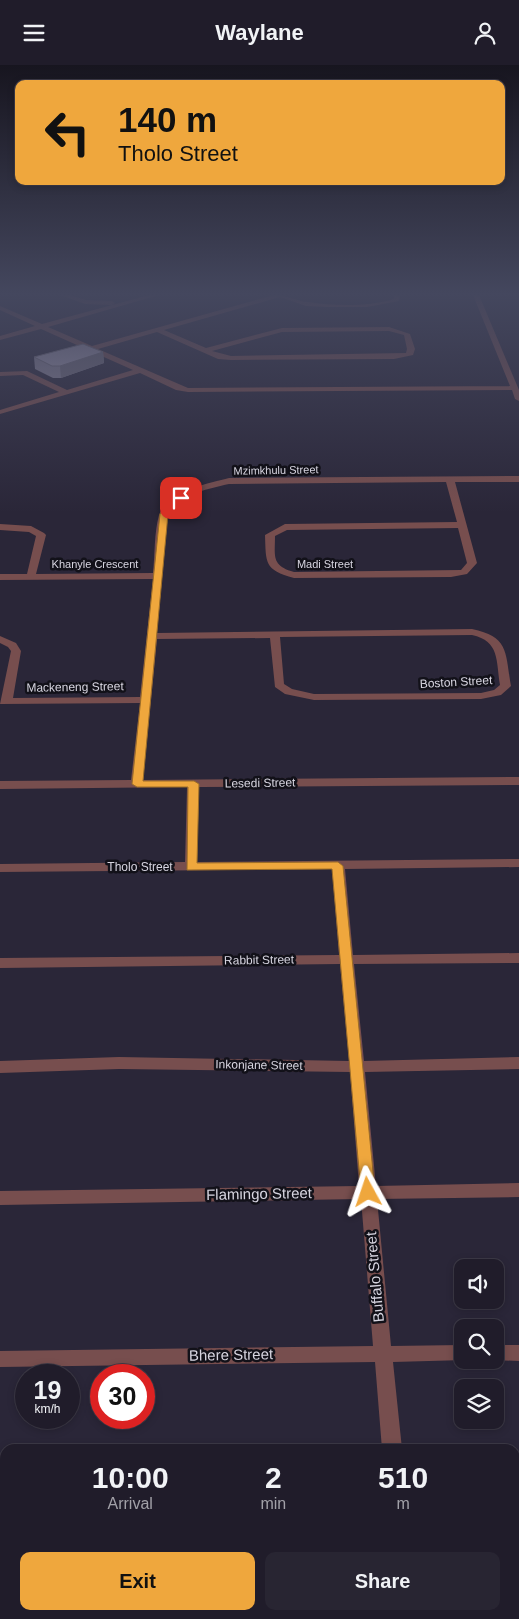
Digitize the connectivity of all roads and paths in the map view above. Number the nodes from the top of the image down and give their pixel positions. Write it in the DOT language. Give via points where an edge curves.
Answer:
graph roads {
  1 [pos="131,368"];
  2 [pos="506,368"];
  3 [pos="139,371"];
  4 [pos="0,373"];
  5 [pos="514,388"];
  6 [pos="65,392"];
  7 [pos="519,399"];
  8 [pos="0,412"];
  9 [pos="519,479"];
  10 [pos="450,480"];
  11 [pos="462,525"];
  12 [pos="0,527"];
  13 [pos="159,576"];
  14 [pos="0,577"];
  15 [pos="31,577"];
  16 [pos="274,634"];
  17 [pos="152,636"];
  18 [pos="0,639"];
  19 [pos="144,700"];
  20 [pos="3,701"];
  21 [pos="519,781"];
  22 [pos="137,784"];
  23 [pos="194,784"];
  24 [pos="0,785"];
  25 [pos="519,863"];
  26 [pos="338,866"];
  27 [pos="191,867"];
  28 [pos="0,868"];
  29 [pos="519,957"];
  30 [pos="346,959"];
  31 [pos="0,963"];
  32 [pos="519,1063"];
  33 [pos="0,1067"];
  34 [pos="358,1067"];
  35 [pos="519,1190"];
  36 [pos="368,1192"];
  37 [pos="0,1198"];
  38 [pos="382,1353"];
  39 [pos="454,1353"];
  40 [pos="504,1353"];
  41 [pos="519,1353"];
  42 [pos="0,1359"];
  43 [pos="391,1444"];
  1 -- 3 [label="street"];
  2 -- 5 [label="street"];
  3 -- 5 [label="street" via="188,390"];
  3 -- 6 [label="street"];
  4 -- 6 [label="street" via="24,373"];
  5 -- 7 [label="street"];
  6 -- 8 [label="street"];
  9 -- 10 [label="street, Mzimkhulu Street"];
  10 -- 11 [label="street, Madi Street"];
  10 -- 13 [label="street, Mzimkhulu Street" via="229,481 205,487 181,498 164,514"];
  11 -- 11 [label="street, Madi Street" via="472,563 464,571 450,574 294,575 276,570 272,565 270,535 285,527"];
  12 -- 15 [label="street, Khanyle Crescent" via="31,529 41,535"];
  13 -- 15 [label="street, Khanyle Crescent"];
  13 -- 17 [label="street, Mzimkhulu Street"];
  14 -- 15 [label="street, Khanyle Crescent"];
  16 -- 16 [label="street, Boston Street" via="480,633 498,645 506,686 497,693 481,695 298,695 279,685"];
  16 -- 17 [label="street, Boston Street"];
  17 -- 19 [label="street, Mzimkhulu Street"];
  18 -- 20 [label="street, Mackeneng Street" via="16,651"];
  19 -- 20 [label="street, Mackeneng Street"];
  19 -- 22 [label="street, Mzimkhulu Street"];
  21 -- 23 [label="street, Lesedi Street"];
  22 -- 23 [label="street, Lesedi Street"];
  22 -- 24 [label="street, Lesedi Street"];
  23 -- 27 [label="street"];
  25 -- 26 [label="street, Tholo Street"];
  26 -- 27 [label="street, Tholo Street"];
  26 -- 30 [label="street, Buffalo Street"];
  27 -- 28 [label="street, Tholo Street"];
  29 -- 30 [label="street, Rabbit Street"];
  30 -- 31 [label="street, Rabbit Street"];
  30 -- 34 [label="street, Buffalo Street"];
  32 -- 34 [label="street, Inkonjane Street"];
  33 -- 34 [label="street, Inkonjane Street" via="119,1063"];
  34 -- 36 [label="street, Buffalo Street"];
  35 -- 36 [label="street, Flamingo Street"];
  36 -- 37 [label="street, Flamingo Street"];
  36 -- 38 [label="street, Buffalo Street"];
  38 -- 39 [label="street, Bhere Street"];
  38 -- 42 [label="street, Bhere Street"];
  38 -- 43 [label="street, Buffalo Street"];
  40 -- 41 [label="street"];
}
